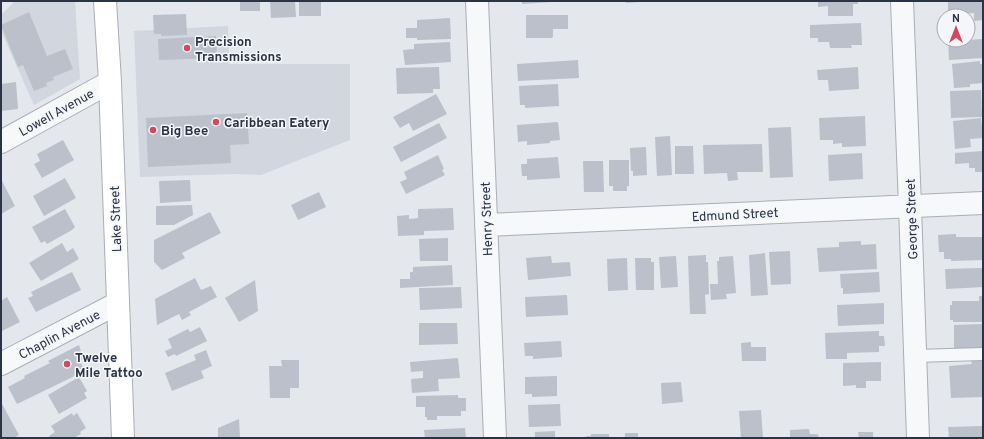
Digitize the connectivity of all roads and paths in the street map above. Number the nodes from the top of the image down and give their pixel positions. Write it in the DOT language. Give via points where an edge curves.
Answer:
graph roads {
  1 [pos="105,1"];
  2 [pos="477,1"];
  3 [pos="902,1"];
  4 [pos="110,82"];
  5 [pos="1,142"];
  6 [pos="983,203"];
  7 [pos="910,206"];
  8 [pos="486,225"];
  9 [pos="118,303"];
  10 [pos="983,354"];
  11 [pos="915,356"];
  12 [pos="1,364"];
  13 [pos="123,438"];
  14 [pos="495,438"];
  15 [pos="918,438"];
  1 -- 4 [label="main road, Lake Street"];
  2 -- 8 [label="street, Henry Street"];
  3 -- 7 [label="street, George Street"];
  4 -- 5 [label="street, Lowell Avenue"];
  4 -- 9 [label="main road, Lake Street"];
  6 -- 7 [label="street, Edmund Street"];
  7 -- 8 [label="street, Edmund Street"];
  7 -- 11 [label="street, George Street"];
  8 -- 14 [label="street, Henry Street"];
  9 -- 12 [label="street, Chaplin Avenue"];
  9 -- 13 [label="main road, Lake Street"];
  10 -- 11 [label="lane"];
  11 -- 15 [label="street, George Street"];
}
